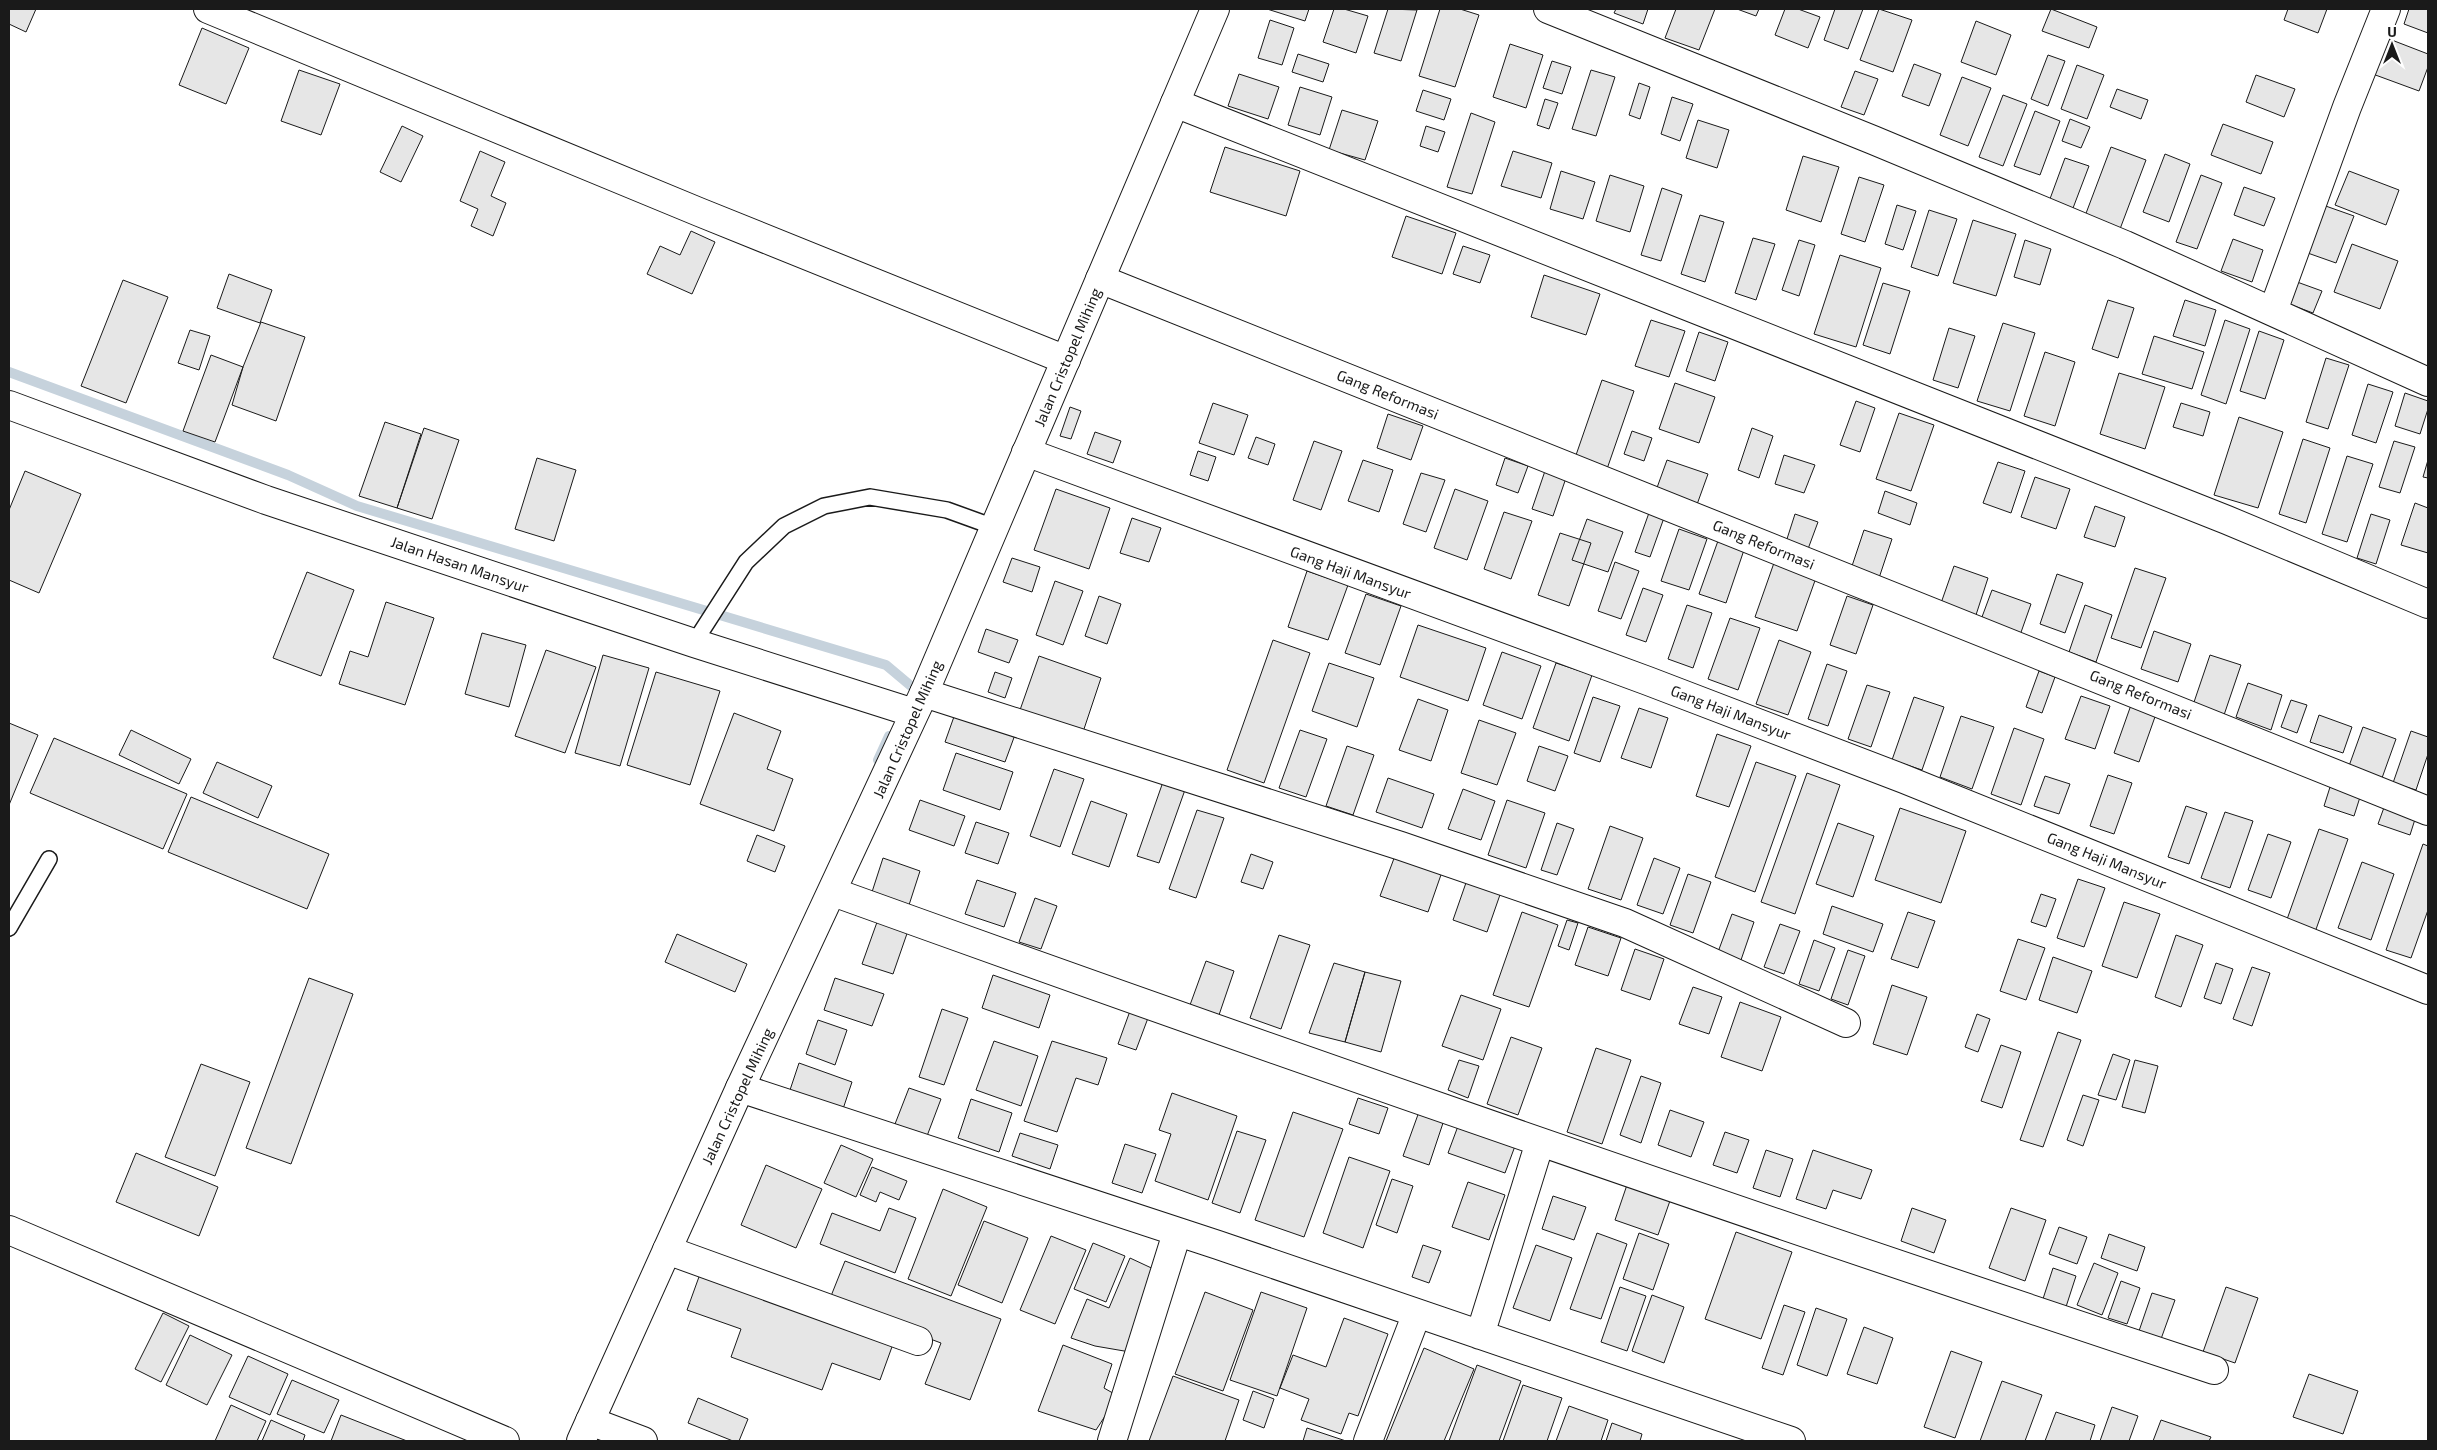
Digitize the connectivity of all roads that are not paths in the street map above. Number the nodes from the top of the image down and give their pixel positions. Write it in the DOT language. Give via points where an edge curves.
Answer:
graph roads {
  1 [pos="208,9"];
  2 [pos="1215,9"];
  3 [pos="1548,9"];
  4 [pos="2386,9"];
  5 [pos="1175,103"];
  6 [pos="1100,279"];
  7 [pos="2273,310"];
  8 [pos="1066,360"];
  9 [pos="2428,382"];
  10 [pos="9,405"];
  11 [pos="1026,452"];
  12 [pos="994,528"];
  13 [pos="2428,604"];
  14 [pos="694,643"];
  15 [pos="919,703"];
  16 [pos="2428,811"];
  17 [pos="49,859"];
  18 [pos="833,892"];
  19 [pos="9,928"];
  20 [pos="2428,990"];
  21 [pos="1846,1023"];
  22 [pos="740,1088"];
  23 [pos="1540,1142"];
  24 [pos="9,1230"];
  25 [pos="1177,1233"];
  26 [pos="667,1250"];
  27 [pos="1417,1313"];
  28 [pos="1480,1335"];
  29 [pos="918,1341"];
  30 [pos="2214,1370"];
  31 [pos="586,1431"];
  32 [pos="505,1441"];
  33 [pos="643,1441"];
  34 [pos="1112,1441"];
  35 [pos="1368,1441"];
  36 [pos="1791,1441"];
  1 -- 8 [label="street"];
  2 -- 5 [label="street, Jalan Cristopel Mihing"];
  3 -- 7 [label="street" via="1882,143"];
  4 -- 7 [label="street"];
  5 -- 6 [label="street, Jalan Cristopel Mihing"];
  5 -- 13 [label="street" via="2218,517"];
  6 -- 8 [label="street, Jalan Cristopel Mihing"];
  6 -- 16 [label="street, Gang Reformasi"];
  7 -- 9 [label="street"];
  8 -- 11 [label="street, Jalan Cristopel Mihing"];
  10 -- 14 [label="street, Jalan Hasan Mansyur" via="266,500"];
  11 -- 12 [label="street, Jalan Cristopel Mihing"];
  11 -- 20 [label="street, Gang Haji Mansyur" via="1667,688 1904,779"];
  12 -- 14 [label="lane" via="947,510 870,497 824,506 784,526 746,562"];
  12 -- 15 [label="street, Jalan Cristopel Mihing"];
  14 -- 15 [label="street, Jalan Hasan Mansyur"];
  15 -- 18 [label="street, Jalan Cristopel Mihing"];
  15 -- 21 [label="street, Jalan Hasan Mansyur" via="1400,846 1625,923"];
  17 -- 19 [label="lane"];
  18 -- 22 [label="street, Jalan Cristopel Mihing"];
  18 -- 23 [label="street"];
  22 -- 25 [label="street"];
  22 -- 26 [label="street, Jalan Cristopel Mihing"];
  23 -- 28 [label="street"];
  23 -- 30 [label="street"];
  24 -- 32 [label="street"];
  25 -- 27 [label="street"];
  25 -- 34 [label="street"];
  26 -- 29 [label="street"];
  26 -- 31 [label="street, Jalan Cristopel Mihing"];
  27 -- 28 [label="street"];
  27 -- 35 [label="street"];
  28 -- 36 [label="street"];
  31 -- 33 [label="street"];
}
